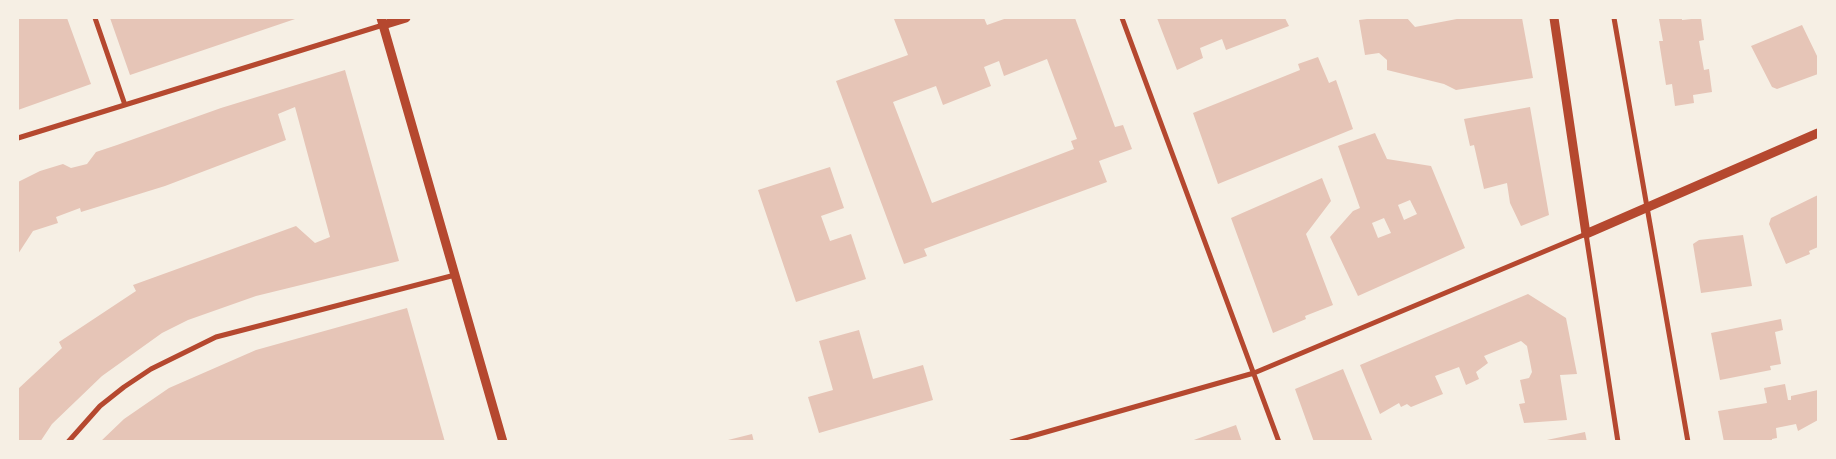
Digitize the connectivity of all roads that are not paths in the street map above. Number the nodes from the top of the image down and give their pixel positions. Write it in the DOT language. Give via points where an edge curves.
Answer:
graph roads {
  1 [pos="94,18"];
  2 [pos="406,18"];
  3 [pos="1122,18"];
  4 [pos="1554,18"];
  5 [pos="1614,18"];
  6 [pos="382,22"];
  7 [pos="125,105"];
  8 [pos="1818,133"];
  9 [pos="18,138"];
  10 [pos="1648,208"];
  11 [pos="1586,234"];
  12 [pos="455,275"];
  13 [pos="1254,373"];
  14 [pos="68,442"];
  15 [pos="503,442"];
  16 [pos="1011,442"];
  17 [pos="1279,442"];
  18 [pos="1618,442"];
  19 [pos="1688,442"];
  1 -- 7 [label="street"];
  2 -- 6 [label="street"];
  3 -- 13 [label="street"];
  4 -- 11 [label="street"];
  5 -- 10 [label="street"];
  6 -- 7 [label="street"];
  6 -- 12 [label="street"];
  7 -- 9 [label="street"];
  8 -- 10 [label="street"];
  10 -- 11 [label="street"];
  10 -- 19 [label="street"];
  11 -- 13 [label="street"];
  11 -- 18 [label="street"];
  12 -- 14 [label="street" via="216,337 151,369 124,387 100,406"];
  12 -- 15 [label="street"];
  13 -- 16 [label="street"];
  13 -- 17 [label="street"];
}
